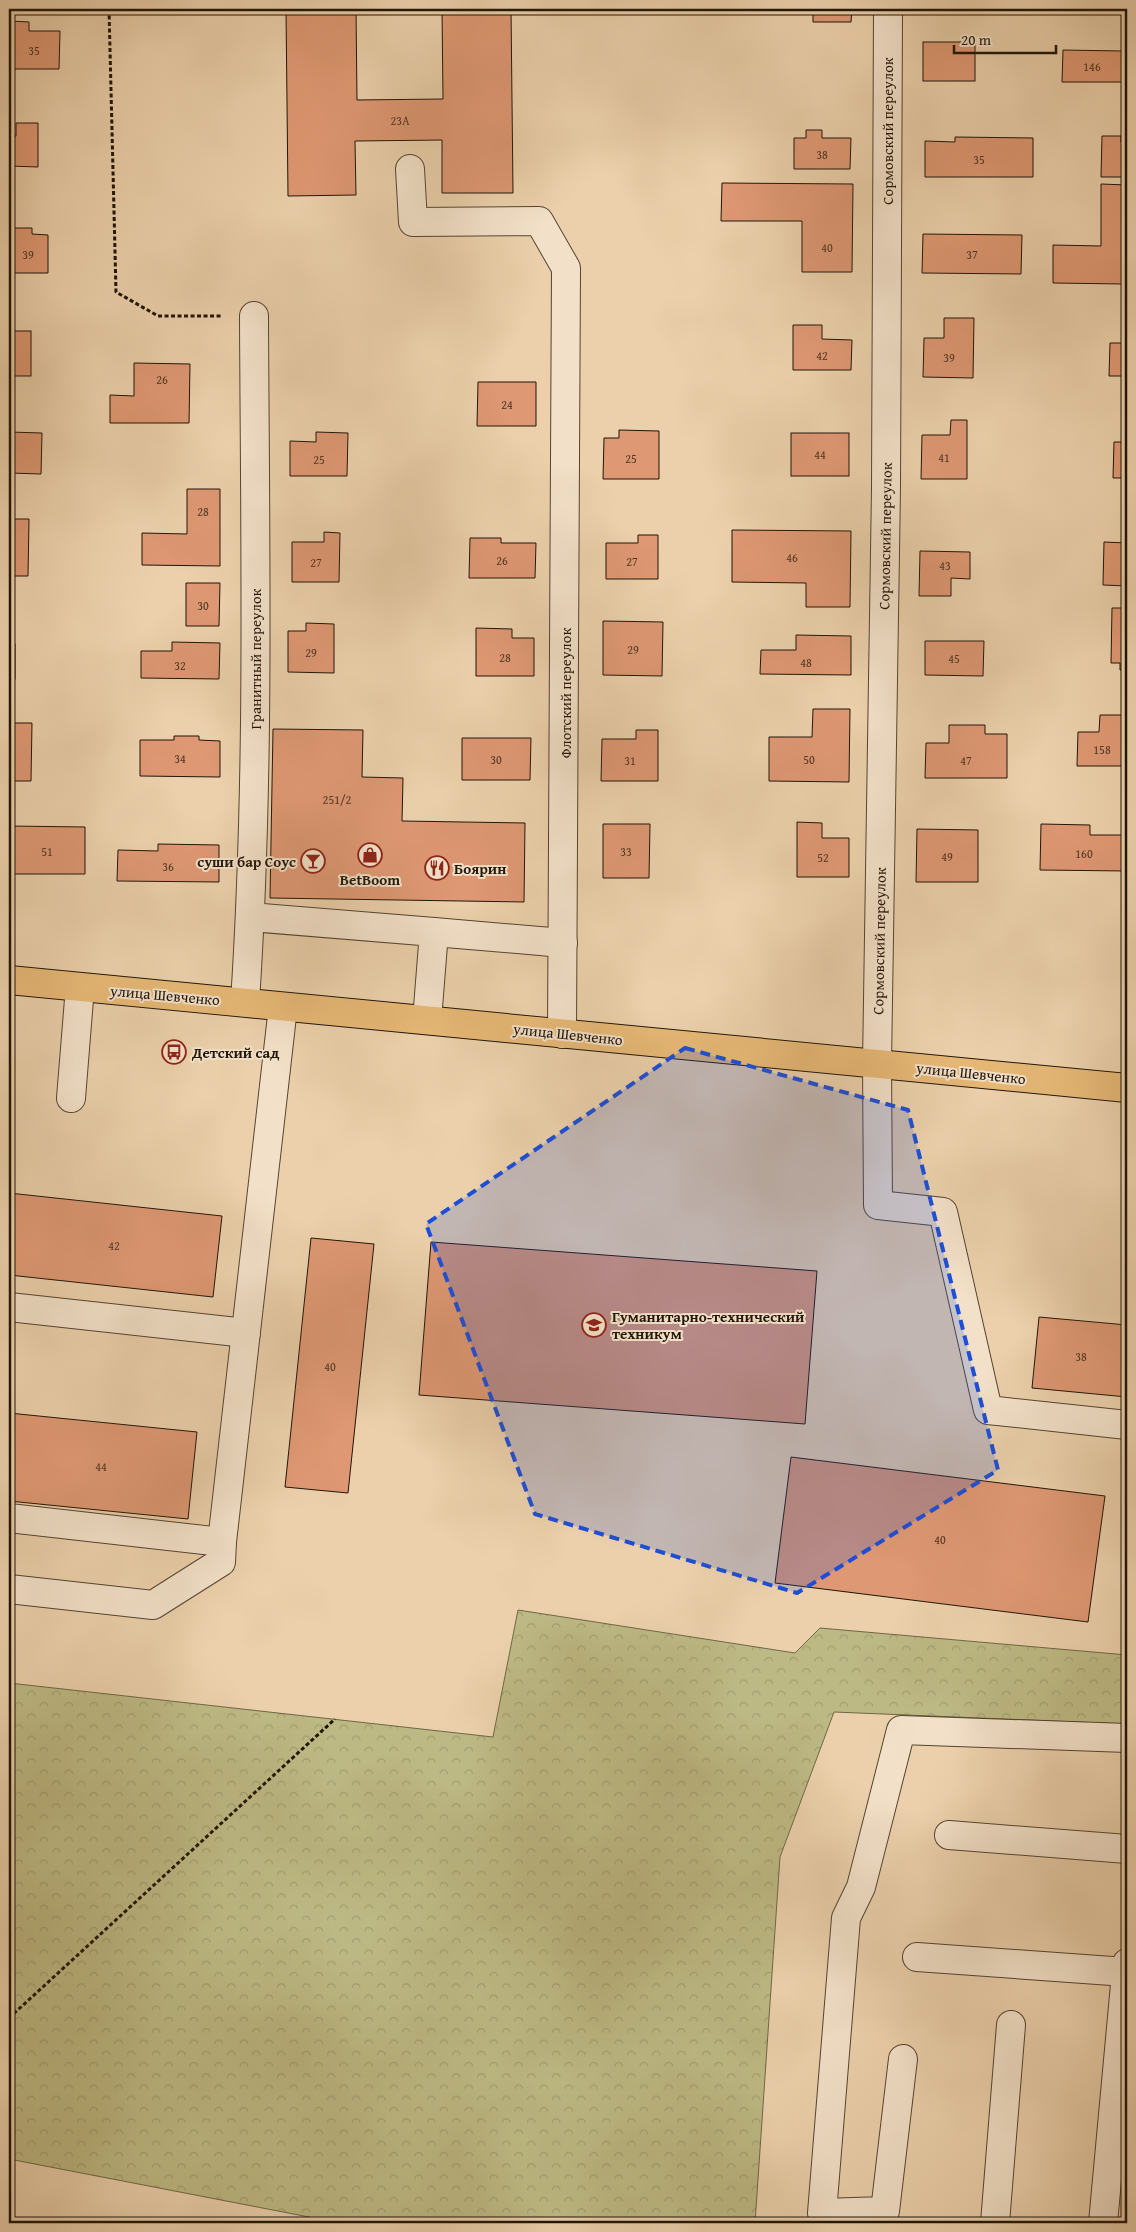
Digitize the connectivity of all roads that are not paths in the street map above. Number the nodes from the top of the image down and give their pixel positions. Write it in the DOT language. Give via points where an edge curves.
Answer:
graph roads {
  1 [pos="888,9"];
  2 [pos="410,169"];
  3 [pos="254,316"];
  4 [pos="250,917"];
  5 [pos="434,932"];
  6 [pos="563,943"];
  7 [pos="9,980"];
  8 [pos="80,987"];
  9 [pos="245,1002"];
  10 [pos="283,1007"];
  11 [pos="427,1020"];
  12 [pos="562,1034"];
  13 [pos="877,1064"];
  14 [pos="1127,1088"];
  15 [pos="71,1098"];
  16 [pos="9,1307"];
  17 [pos="246,1332"];
  18 [pos="1127,1425"];
  19 [pos="9,1518"];
  20 [pos="222,1542"];
  21 [pos="9,1589"];
  22 [pos="1127,1738"];
  23 [pos="949,1835"];
  24 [pos="1127,1849"];
  25 [pos="917,1957"];
  26 [pos="1127,1967"];
  27 [pos="1011,2025"];
  28 [pos="903,2059"];
  29 [pos="995,2223"];
  30 [pos="1103,2223"];
  1 -- 13 [label="street, Сормовский переулок" via="886,478"];
  2 -- 6 [label="street, Флотский переулок" via="413,222 539,221 566,268"];
  3 -- 4 [label="street, Гранитный переулок" via="255,695"];
  4 -- 5 [label="street"];
  4 -- 9 [label="street, Гранитный переулок"];
  5 -- 6 [label="street"];
  5 -- 11 [label="street"];
  6 -- 12 [label="street, Флотский переулок"];
  7 -- 8 [label="main road, улица Шевченко"];
  8 -- 9 [label="main road, улица Шевченко"];
  8 -- 15 [label="street"];
  9 -- 10 [label="main road, улица Шевченко"];
  10 -- 11 [label="main road, улица Шевченко"];
  10 -- 17 [label="street"];
  11 -- 12 [label="main road, улица Шевченко"];
  12 -- 13 [label="main road, улица Шевченко"];
  13 -- 14 [label="main road, улица Шевченко"];
  13 -- 18 [label="street, Сормовский переулок" via="878,1205 943,1212 988,1410"];
  16 -- 17 [label="street"];
  17 -- 20 [label="street"];
  19 -- 20 [label="street"];
  20 -- 21 [label="street" via="222,1562 153,1605"];
  22 -- 28 [label="street" via="901,1730 861,1887 846,1918 822,2213 885,2210"];
  23 -- 24 [label="street"];
  25 -- 26 [label="street"];
  26 -- 30 [label="street"];
  27 -- 29 [label="street"];
}
